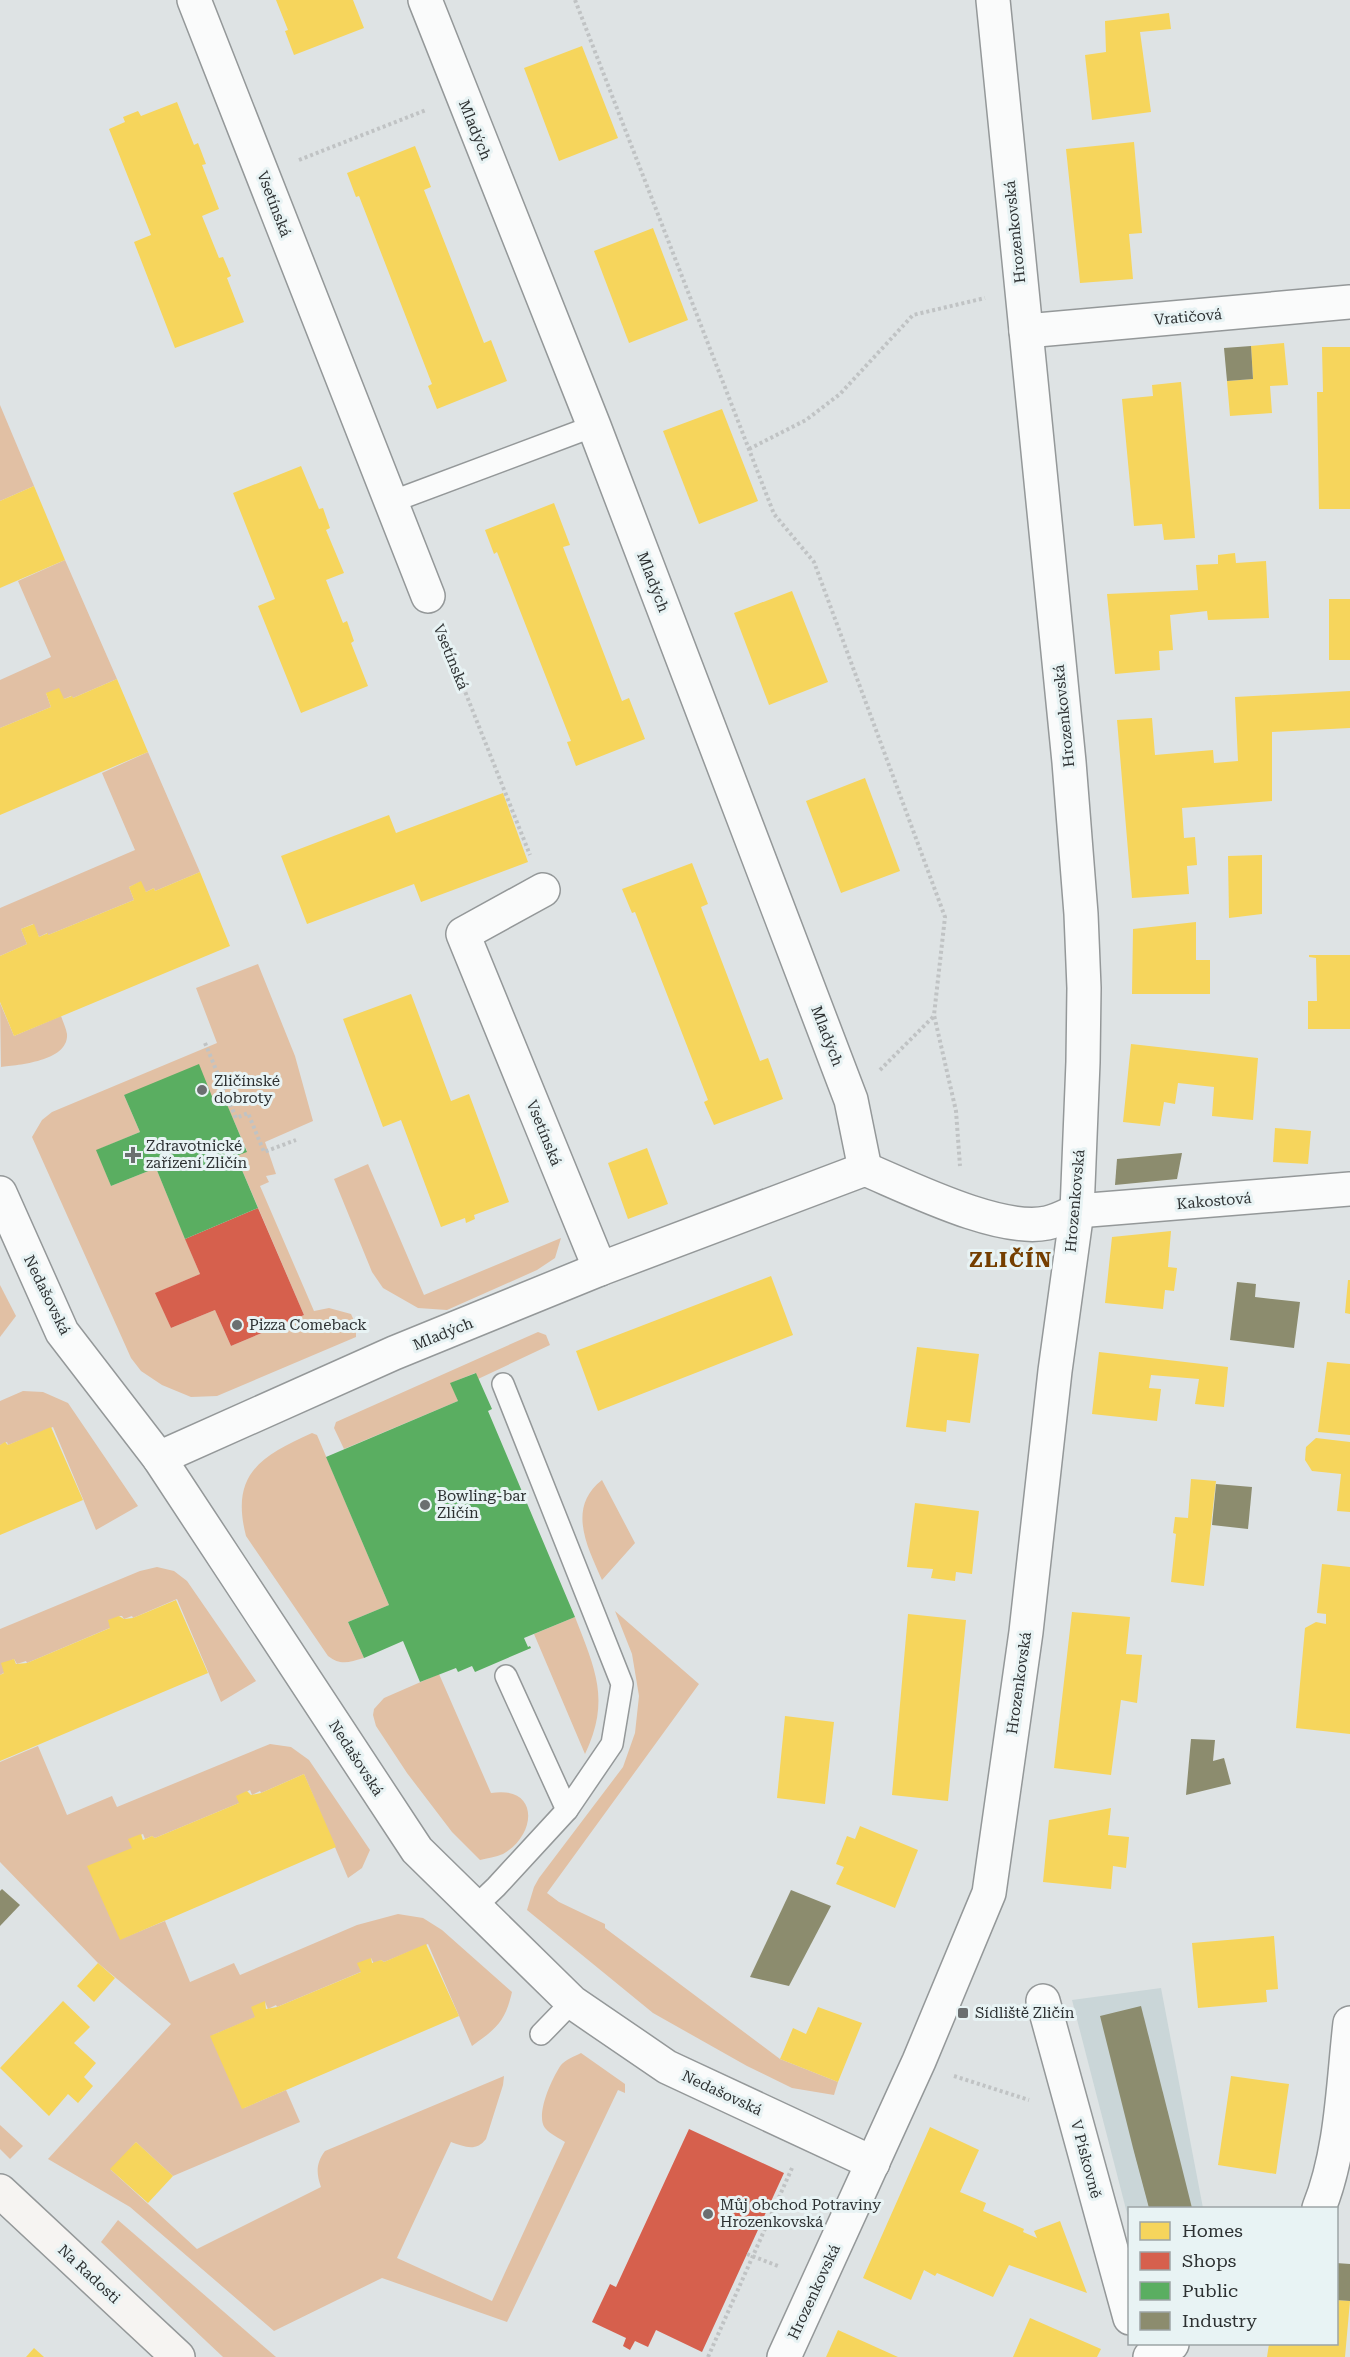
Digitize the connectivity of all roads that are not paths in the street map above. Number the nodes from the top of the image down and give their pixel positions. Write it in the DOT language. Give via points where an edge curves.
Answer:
graph roads {
  1 [pos="194,0"];
  2 [pos="425,0"];
  3 [pos="993,0"];
  4 [pos="1350,302"];
  5 [pos="1026,331"];
  6 [pos="594,426"];
  7 [pos="391,502"];
  8 [pos="428,596"];
  9 [pos="543,890"];
  10 [pos="866,1169"];
  11 [pos="1350,1189"];
  12 [pos="0,1193"];
  13 [pos="1077,1211"];
  14 [pos="600,1269"];
  15 [pos="503,1384"];
  16 [pos="159,1458"];
  17 [pos="506,1676"];
  18 [pos="567,1810"];
  19 [pos="475,1906"];
  20 [pos="1043,2001"];
  21 [pos="572,2002"];
  22 [pos="1350,2023"];
  23 [pos="541,2034"];
  24 [pos="873,2163"];
  25 [pos="0,2191"];
  26 [pos="1319,2207"];
  27 [pos="1128,2311"];
  28 [pos="1169,2345"];
  29 [pos="178,2357"];
  30 [pos="784,2357"];
  31 [pos="1150,2357"];
  1 -- 7 [label="street, Vsetínská"];
  2 -- 6 [label="street, Mladých"];
  3 -- 5 [label="street, Hrozenkovská"];
  4 -- 5 [label="street, Vratičová"];
  5 -- 13 [label="street, Hrozenkovská" via="1081,914 1084,988"];
  6 -- 7 [label="lane"];
  6 -- 10 [label="street, Mladých" via="851,1100"];
  7 -- 8 [label="street, Vsetínská"];
  9 -- 14 [label="street, Vsetínská" via="463,934"];
  10 -- 13 [label="street" via="964,1210 1013,1223 1046,1223"];
  10 -- 14 [label="street, Mladých"];
  11 -- 13 [label="street, Kakostová"];
  12 -- 16 [label="street, Nedašovská" via="62,1332"];
  13 -- 24 [label="street, Hrozenkovská" via="1026,1632 989,1893"];
  14 -- 16 [label="street, Mladých" via="394,1353"];
  15 -- 18 [label="lane" via="622,1684 612,1744"];
  16 -- 19 [label="street, Nedašovská" via="417,1850"];
  17 -- 18 [label="lane"];
  18 -- 19 [label="lane"];
  19 -- 21 [label="street, Nedašovská"];
  20 -- 27 [label="street, V Pískovně"];
  21 -- 23 [label="lane"];
  21 -- 24 [label="street, Nedašovská" via="667,2067"];
  22 -- 26 [label="street" via="1337,2135 1327,2189"];
  24 -- 30 [label="street, Hrozenkovská"];
  25 -- 29 [label="main road, Na Radosti"];
  28 -- 31 [label="street"];
}
